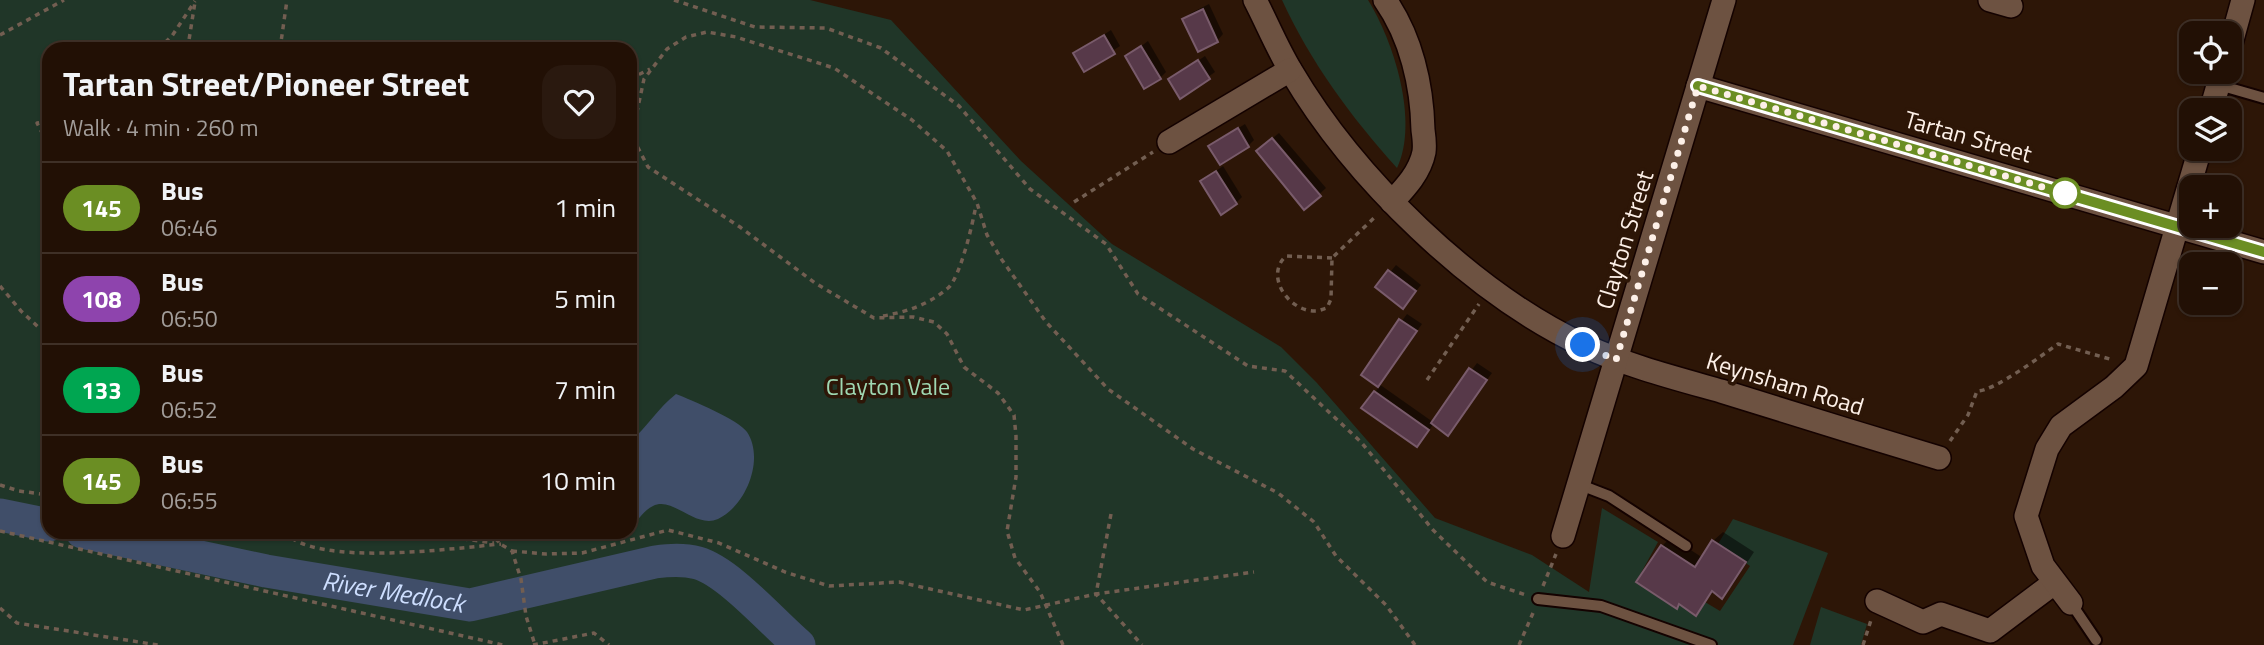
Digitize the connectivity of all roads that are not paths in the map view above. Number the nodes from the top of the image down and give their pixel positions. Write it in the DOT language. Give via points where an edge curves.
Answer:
graph roads {
  1 [pos="1255,0"];
  2 [pos="1385,0"];
  3 [pos="1724,0"];
  4 [pos="2244,0"];
  5 [pos="2238,21"];
  6 [pos="1290,70"];
  7 [pos="2233,84"];
  8 [pos="1698,86"];
  9 [pos="2264,98"];
  10 [pos="1169,142"];
  11 [pos="2196,161"];
  12 [pos="1392,202"];
  13 [pos="2177,226"];
  14 [pos="2264,252"];
  15 [pos="1616,360"];
  16 [pos="1939,458"];
  17 [pos="1578,484"];
  18 [pos="1563,536"];
  19 [pos="1686,546"];
  20 [pos="2054,583"];
  21 [pos="1538,599"];
  22 [pos="1877,601"];
  23 [pos="2071,603"];
  24 [pos="2096,640"];
  25 [pos="1711,645"];
  1 -- 6 [label="street, Keynsham Road"];
  2 -- 12 [label="street" via="1413,58 1424,151 1408,185"];
  3 -- 8 [label="street, Clayton Street"];
  4 -- 5 [label="street"];
  6 -- 10 [label="street"];
  6 -- 12 [label="street, Keynsham Road" via="1348,153"];
  7 -- 9 [label="lane"];
  8 -- 13 [label="street, Tartan Street"];
  8 -- 15 [label="street, Clayton Street"];
  11 -- 13 [label="street"];
  12 -- 15 [label="street, Keynsham Road" via="1491,288 1552,328"];
  13 -- 14 [label="street, Tartan Street"];
  13 -- 20 [label="street" via="2136,366 2061,426 2047,449 2026,516 2043,566"];
  15 -- 16 [label="street, Keynsham Road"];
  15 -- 17 [label="street, Clayton Street"];
  17 -- 18 [label="street, Clayton Street"];
  17 -- 19 [label="lane" via="1609,496"];
  20 -- 22 [label="street" via="1990,631 1941,614 1923,622"];
  20 -- 23 [label="street"];
  21 -- 25 [label="lane" via="1601,606"];
  23 -- 24 [label="lane"];
}
